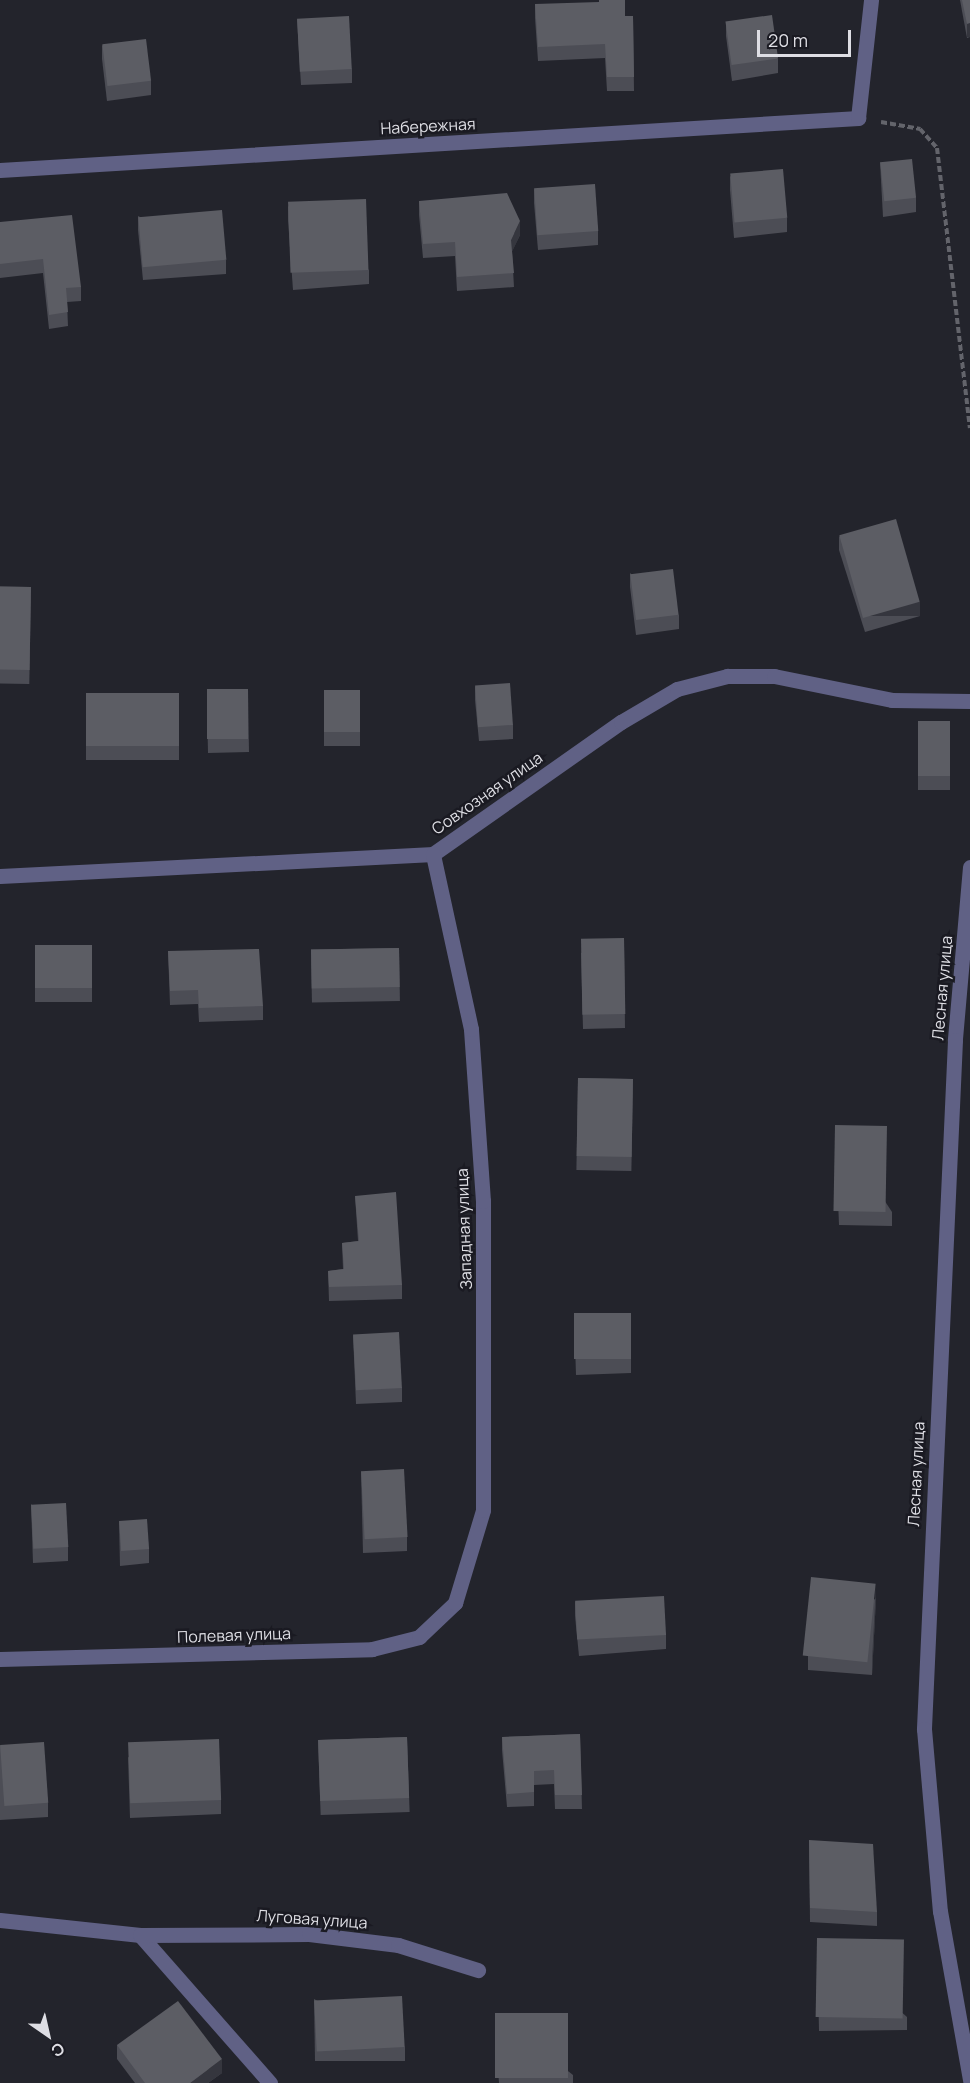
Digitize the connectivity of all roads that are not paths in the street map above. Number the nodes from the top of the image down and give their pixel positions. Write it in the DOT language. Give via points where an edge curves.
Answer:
graph roads {
  1 [pos="871,0"];
  2 [pos="0,170"];
  3 [pos="970,701"];
  4 [pos="433,854"];
  5 [pos="970,867"];
  6 [pos="0,876"];
  7 [pos="455,1603"];
  8 [pos="0,1659"];
  9 [pos="0,1920"];
  10 [pos="140,1935"];
  11 [pos="478,1970"];
  12 [pos="970,2080"];
  13 [pos="270,2083"];
  1 -- 2 [label="street, Набережная" via="858,118"];
  3 -- 4 [label="street, Совхозная улица" via="892,700 774,676 728,676 676,689 621,722"];
  4 -- 6 [label="street, Совхозная улица"];
  4 -- 7 [label="street, Западная улица" via="471,1029 483,1201 483,1510"];
  5 -- 12 [label="street, Лесная улица" via="955,1040 924,1729 940,1911"];
  7 -- 8 [label="street, Полевая улица" via="418,1637 372,1649"];
  9 -- 10 [label="street, Луговая улица"];
  10 -- 11 [label="street, Луговая улица" via="309,1934 398,1945"];
  10 -- 13 [label="street"];
}
